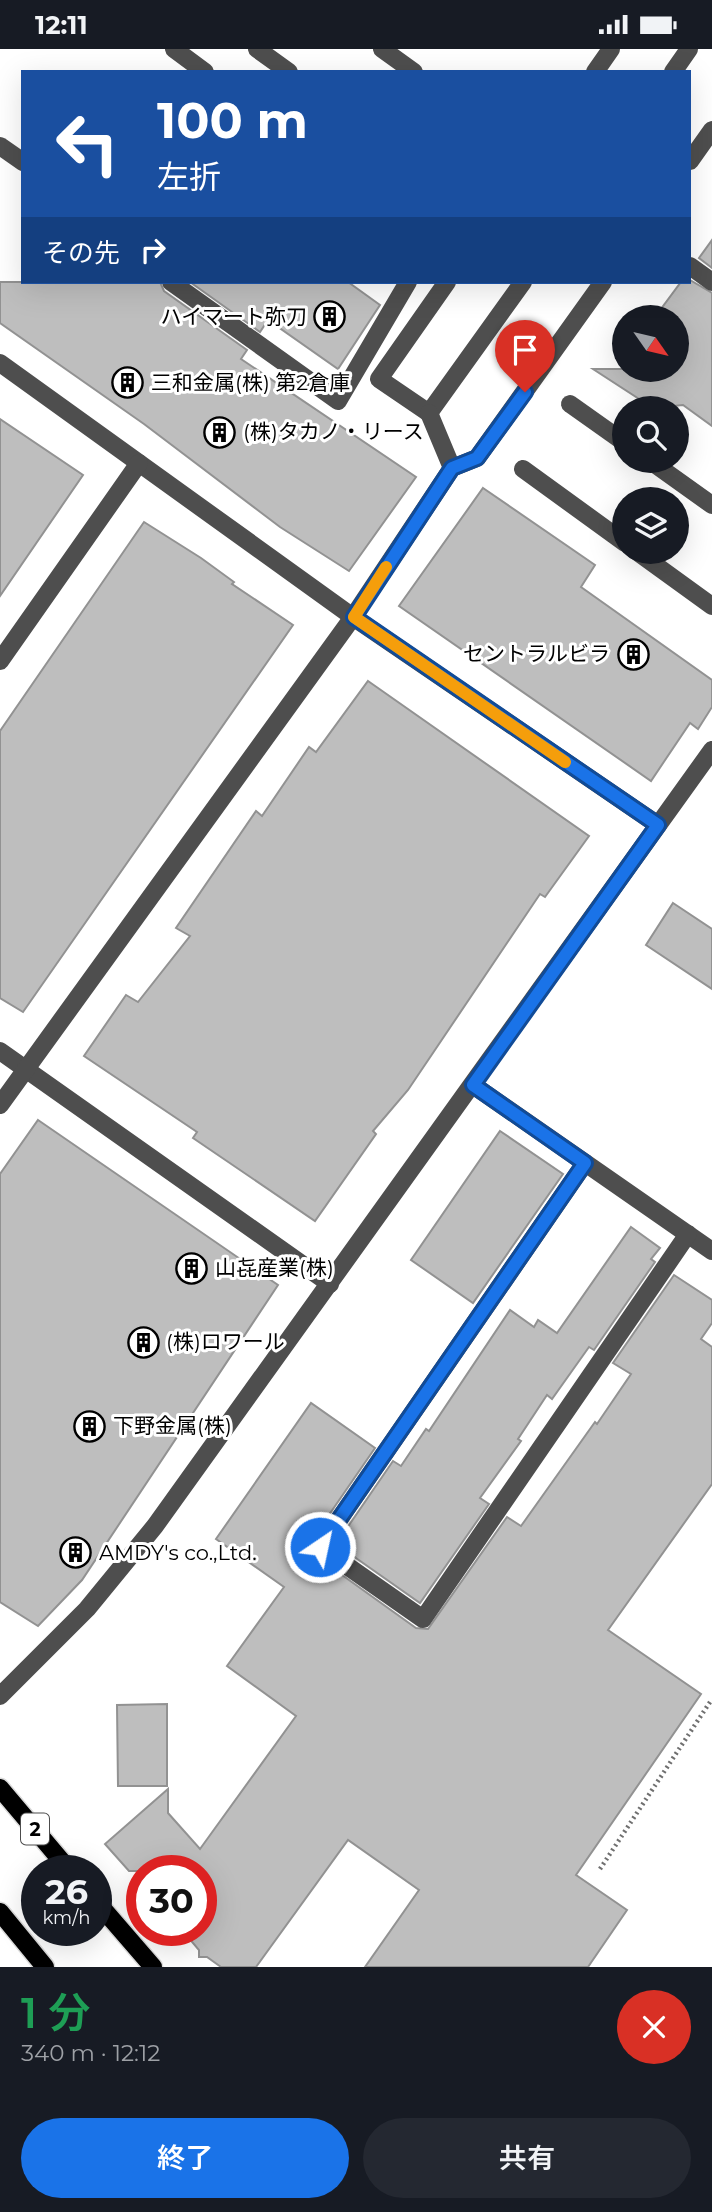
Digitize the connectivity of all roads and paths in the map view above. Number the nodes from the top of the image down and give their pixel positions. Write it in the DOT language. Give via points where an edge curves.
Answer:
graph roads {
  1 [pos="174,49"];
  2 [pos="257,49"];
  3 [pos="382,49"];
  4 [pos="611,49"];
  5 [pos="690,49"];
  6 [pos="202,70"];
  7 [pos="286,70"];
  8 [pos="411,70"];
  9 [pos="596,70"];
  10 [pos="674,70"];
  11 [pos="712,129"];
  12 [pos="0,146"];
  13 [pos="691,160"];
  14 [pos="21,161"];
  15 [pos="691,268"];
  16 [pos="712,282"];
  17 [pos="174,284"];
  18 [pos="446,284"];
  19 [pos="522,284"];
  20 [pos="602,284"];
  21 [pos="401,285"];
  22 [pos="0,363"];
  23 [pos="570,404"];
  24 [pos="429,413"];
  25 [pos="612,434"];
  26 [pos="139,464"];
  27 [pos="452,468"];
  28 [pos="523,469"];
  29 [pos="667,473"];
  30 [pos="712,505"];
  31 [pos="612,534"];
  32 [pos="654,564"];
  33 [pos="712,606"];
  34 [pos="354,617"];
  35 [pos="0,661"];
  36 [pos="712,750"];
  37 [pos="658,825"];
  38 [pos="0,1051"];
  39 [pos="25,1069"];
  40 [pos="473,1085"];
  41 [pos="0,1105"];
  42 [pos="585,1163"];
  43 [pos="688,1234"];
  44 [pos="712,1251"];
  45 [pos="330,1284"];
  46 [pos="0,1696"];
  47 [pos="712,1699"];
  48 [pos="0,1788"];
  49 [pos="57,1855"];
  50 [pos="600,1869"];
  51 [pos="0,1912"];
  52 [pos="112,1920"];
  53 [pos="45,1967"];
  54 [pos="153,1967"];
  1 -- 6 [label="street"];
  2 -- 7 [label="street"];
  3 -- 8 [label="street"];
  4 -- 9 [label="street"];
  5 -- 10 [label="street"];
  11 -- 13 [label="street"];
  12 -- 14 [label="street"];
  15 -- 16 [label="street"];
  17 -- 21 [label="street" via="338,401"];
  18 -- 24 [label="street" via="379,379"];
  19 -- 24 [label="street"];
  20 -- 27 [label="street" via="477,458"];
  22 -- 26 [label="street"];
  23 -- 25 [label="street"];
  24 -- 27 [label="street"];
  26 -- 34 [label="street"];
  26 -- 35 [label="street"];
  27 -- 34 [label="street"];
  28 -- 31 [label="street"];
  29 -- 30 [label="street"];
  32 -- 33 [label="street"];
  34 -- 37 [label="street"];
  34 -- 39 [label="street"];
  36 -- 37 [label="street"];
  37 -- 40 [label="street"];
  38 -- 39 [label="street"];
  39 -- 41 [label="street"];
  39 -- 45 [label="street"];
  40 -- 42 [label="street"];
  40 -- 45 [label="street"];
  42 -- 43 [label="street"];
  42 -- 43 [label="street" via="320,1547 423,1619"];
  43 -- 44 [label="street"];
  45 -- 46 [label="street" via="155,1526 87,1609"];
  47 -- 50 [label="path"];
  48 -- 49 [label="main road, 2"];
  51 -- 53 [label="main road"];
  52 -- 54 [label="main road"];
}
